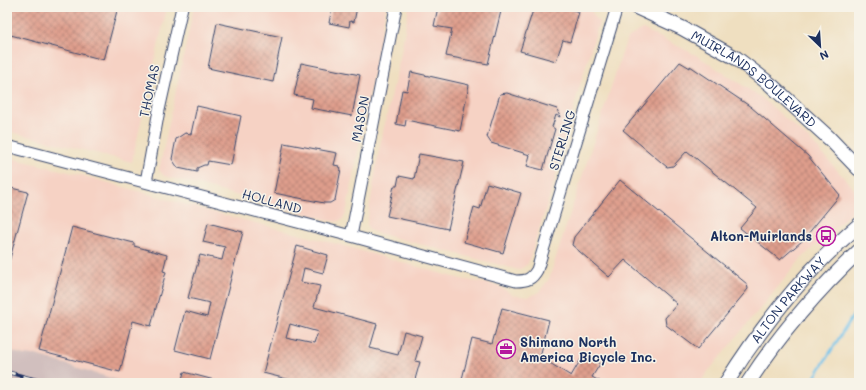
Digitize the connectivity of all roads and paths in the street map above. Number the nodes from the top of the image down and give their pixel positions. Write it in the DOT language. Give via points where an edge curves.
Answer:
graph roads {
  1 [pos="182,7"];
  2 [pos="396,7"];
  3 [pos="617,7"];
  4 [pos="636,7"];
  5 [pos="7,146"];
  6 [pos="859,169"];
  7 [pos="146,182"];
  8 [pos="859,225"];
  9 [pos="351,236"];
  10 [pos="857,255"];
  11 [pos="530,279"];
  12 [pos="726,383"];
  13 [pos="748,383"];
  1 -- 7 [label="street, THOMAS"];
  2 -- 9 [label="street, MASON"];
  3 -- 11 [label="street, STERLING" via="537,270"];
  4 -- 6 [label="main road, MUIRLANDS BOULEVARD" via="682,28 736,58 771,85"];
  5 -- 7 [label="street, HOLLAND"];
  7 -- 9 [label="street, HOLLAND"];
  8 -- 12 [label="main road, ALTON PARKWAY" via="826,254 793,290"];
  9 -- 11 [label="street, HOLLAND" via="516,281"];
  10 -- 13 [label="main road, ALTON PARKWAY" via="808,304"];
}
